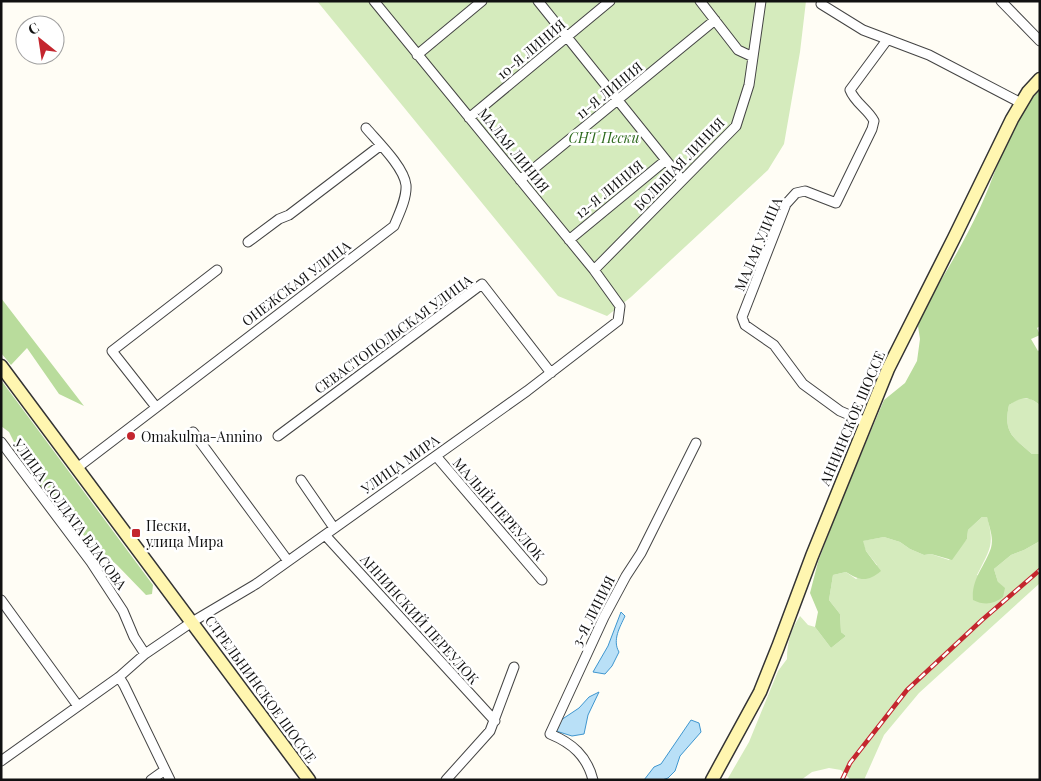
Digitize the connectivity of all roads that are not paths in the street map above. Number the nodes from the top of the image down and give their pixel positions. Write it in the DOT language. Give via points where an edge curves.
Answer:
graph roads {
  1 [pos="374,1"];
  2 [pos="482,1"];
  3 [pos="538,1"];
  4 [pos="610,1"];
  5 [pos="700,1"];
  6 [pos="761,1"];
  7 [pos="1001,1"];
  8 [pos="821,4"];
  9 [pos="715,20"];
  10 [pos="567,37"];
  11 [pos="887,40"];
  12 [pos="1040,41"];
  13 [pos="418,55"];
  14 [pos="754,57"];
  15 [pos="1040,79"];
  16 [pos="618,100"];
  17 [pos="1022,103"];
  18 [pos="469,118"];
  19 [pos="366,128"];
  20 [pos="380,145"];
  21 [pos="666,160"];
  22 [pos="520,180"];
  23 [pos="682,180"];
  24 [pos="569,240"];
  25 [pos="248,242"];
  26 [pos="217,270"];
  27 [pos="594,270"];
  28 [pos="618,322"];
  29 [pos="1,366"];
  30 [pos="551,373"];
  31 [pos="156,407"];
  32 [pos="866,422"];
  33 [pos="194,432"];
  34 [pos="278,436"];
  35 [pos="1,442"];
  36 [pos="696,443"];
  37 [pos="436,456"];
  38 [pos="77,468"];
  39 [pos="301,480"];
  40 [pos="334,528"];
  41 [pos="325,535"];
  42 [pos="288,561"];
  43 [pos="542,580"];
  44 [pos="1,600"];
  45 [pos="190,619"];
  46 [pos="146,654"];
  47 [pos="514,667"];
  48 [pos="119,677"];
  49 [pos="78,706"];
  50 [pos="495,721"];
  51 [pos="1,761"];
  52 [pos="165,770"];
  53 [pos="151,780"];
  54 [pos="170,780"];
  55 [pos="309,780"];
  56 [pos="446,780"];
  57 [pos="593,780"];
  58 [pos="712,780"];
  1 -- 13 [label="street, МАЛАЯ ЛИНИЯ"];
  2 -- 13 [label="street"];
  3 -- 10 [label="street"];
  4 -- 10 [label="street, 10-Я ЛИНИЯ"];
  5 -- 9 [label="street"];
  6 -- 14 [label="street, БОЛЬШАЯ ЛИНИЯ"];
  7 -- 12 [label="street"];
  8 -- 11 [label="street" via="863,30"];
  9 -- 14 [label="street" via="738,50"];
  9 -- 16 [label="street, 11-Я ЛИНИЯ"];
  10 -- 16 [label="street"];
  10 -- 18 [label="street, 10-Я ЛИНИЯ"];
  11 -- 17 [label="street" via="929,55"];
  11 -- 32 [label="street, МАЛАЯ УЛИЦА" via="850,90 852,97 874,121 836,204 805,191 796,193 786,204 742,318 745,324 774,345 803,384 840,411"];
  13 -- 18 [label="street, МАЛАЯ ЛИНИЯ"];
  14 -- 23 [label="street, БОЛЬШАЯ ЛИНИЯ" via="750,85 736,126"];
  15 -- 17 [label="main road, АННИНСКОЕ ШОССЕ"];
  16 -- 21 [label="street"];
  16 -- 22 [label="street, 11-Я ЛИНИЯ"];
  17 -- 32 [label="main road, АННИНСКОЕ ШОССЕ" via="888,369"];
  18 -- 22 [label="street, МАЛАЯ ЛИНИЯ"];
  19 -- 20 [label="street, ОНЕЖСКАЯ УЛИЦА"];
  20 -- 25 [label="street" via="289,215"];
  20 -- 31 [label="street, ОНЕЖСКАЯ УЛИЦА" via="401,172 406,185 402,208 394,226"];
  21 -- 23 [label="street"];
  21 -- 24 [label="street, 12-Я ЛИНИЯ"];
  22 -- 24 [label="street, МАЛАЯ ЛИНИЯ"];
  23 -- 27 [label="street, БОЛЬШАЯ ЛИНИЯ"];
  24 -- 27 [label="street, МАЛАЯ ЛИНИЯ"];
  26 -- 31 [label="street" via="112,350"];
  27 -- 28 [label="street, МАЛАЯ ЛИНИЯ" via="620,306"];
  28 -- 30 [label="street, УЛИЦА МИРА"];
  29 -- 38 [label="main road, СТРЕЛЬНИНСКОЕ ШОССЕ"];
  30 -- 34 [label="street, СЕВАСТОПОЛЬСКАЯ УЛИЦА" via="482,284"];
  30 -- 37 [label="street, УЛИЦА МИРА"];
  31 -- 38 [label="street, ОНЕЖСКАЯ УЛИЦА"];
  32 -- 58 [label="main road, АННИНСКОЕ ШОССЕ" via="763,683"];
  33 -- 42 [label="street"];
  35 -- 46 [label="street, УЛИЦА СОЛДАТА ВЛАСОВА" via="91,562"];
  36 -- 57 [label="street, 3-Я ЛИНИЯ" via="641,554 604,618 550,734 574,748 586,760"];
  37 -- 40 [label="street, УЛИЦА МИРА"];
  37 -- 43 [label="street, МАЛЫЙ ПЕРЕУЛОК"];
  38 -- 45 [label="main road, СТРЕЛЬНИНСКОЕ ШОССЕ"];
  39 -- 40 [label="street"];
  40 -- 41 [label="street, УЛИЦА МИРА"];
  41 -- 42 [label="street, УЛИЦА МИРА"];
  41 -- 50 [label="street, АННИНСКИЙ ПЕРЕУЛОК"];
  42 -- 45 [label="street, УЛИЦА МИРА" via="256,584"];
  44 -- 49 [label="street"];
  45 -- 46 [label="street, УЛИЦА МИРА"];
  45 -- 55 [label="main road, СТРЕЛЬНИНСКОЕ ШОССЕ"];
  46 -- 48 [label="street, УЛИЦА МИРА"];
  47 -- 50 [label="street"];
  48 -- 49 [label="street, УЛИЦА МИРА"];
  48 -- 52 [label="street"];
  49 -- 51 [label="street, УЛИЦА МИРА"];
  50 -- 56 [label="street" via="490,731"];
  52 -- 53 [label="street"];
  52 -- 54 [label="street"];
}
